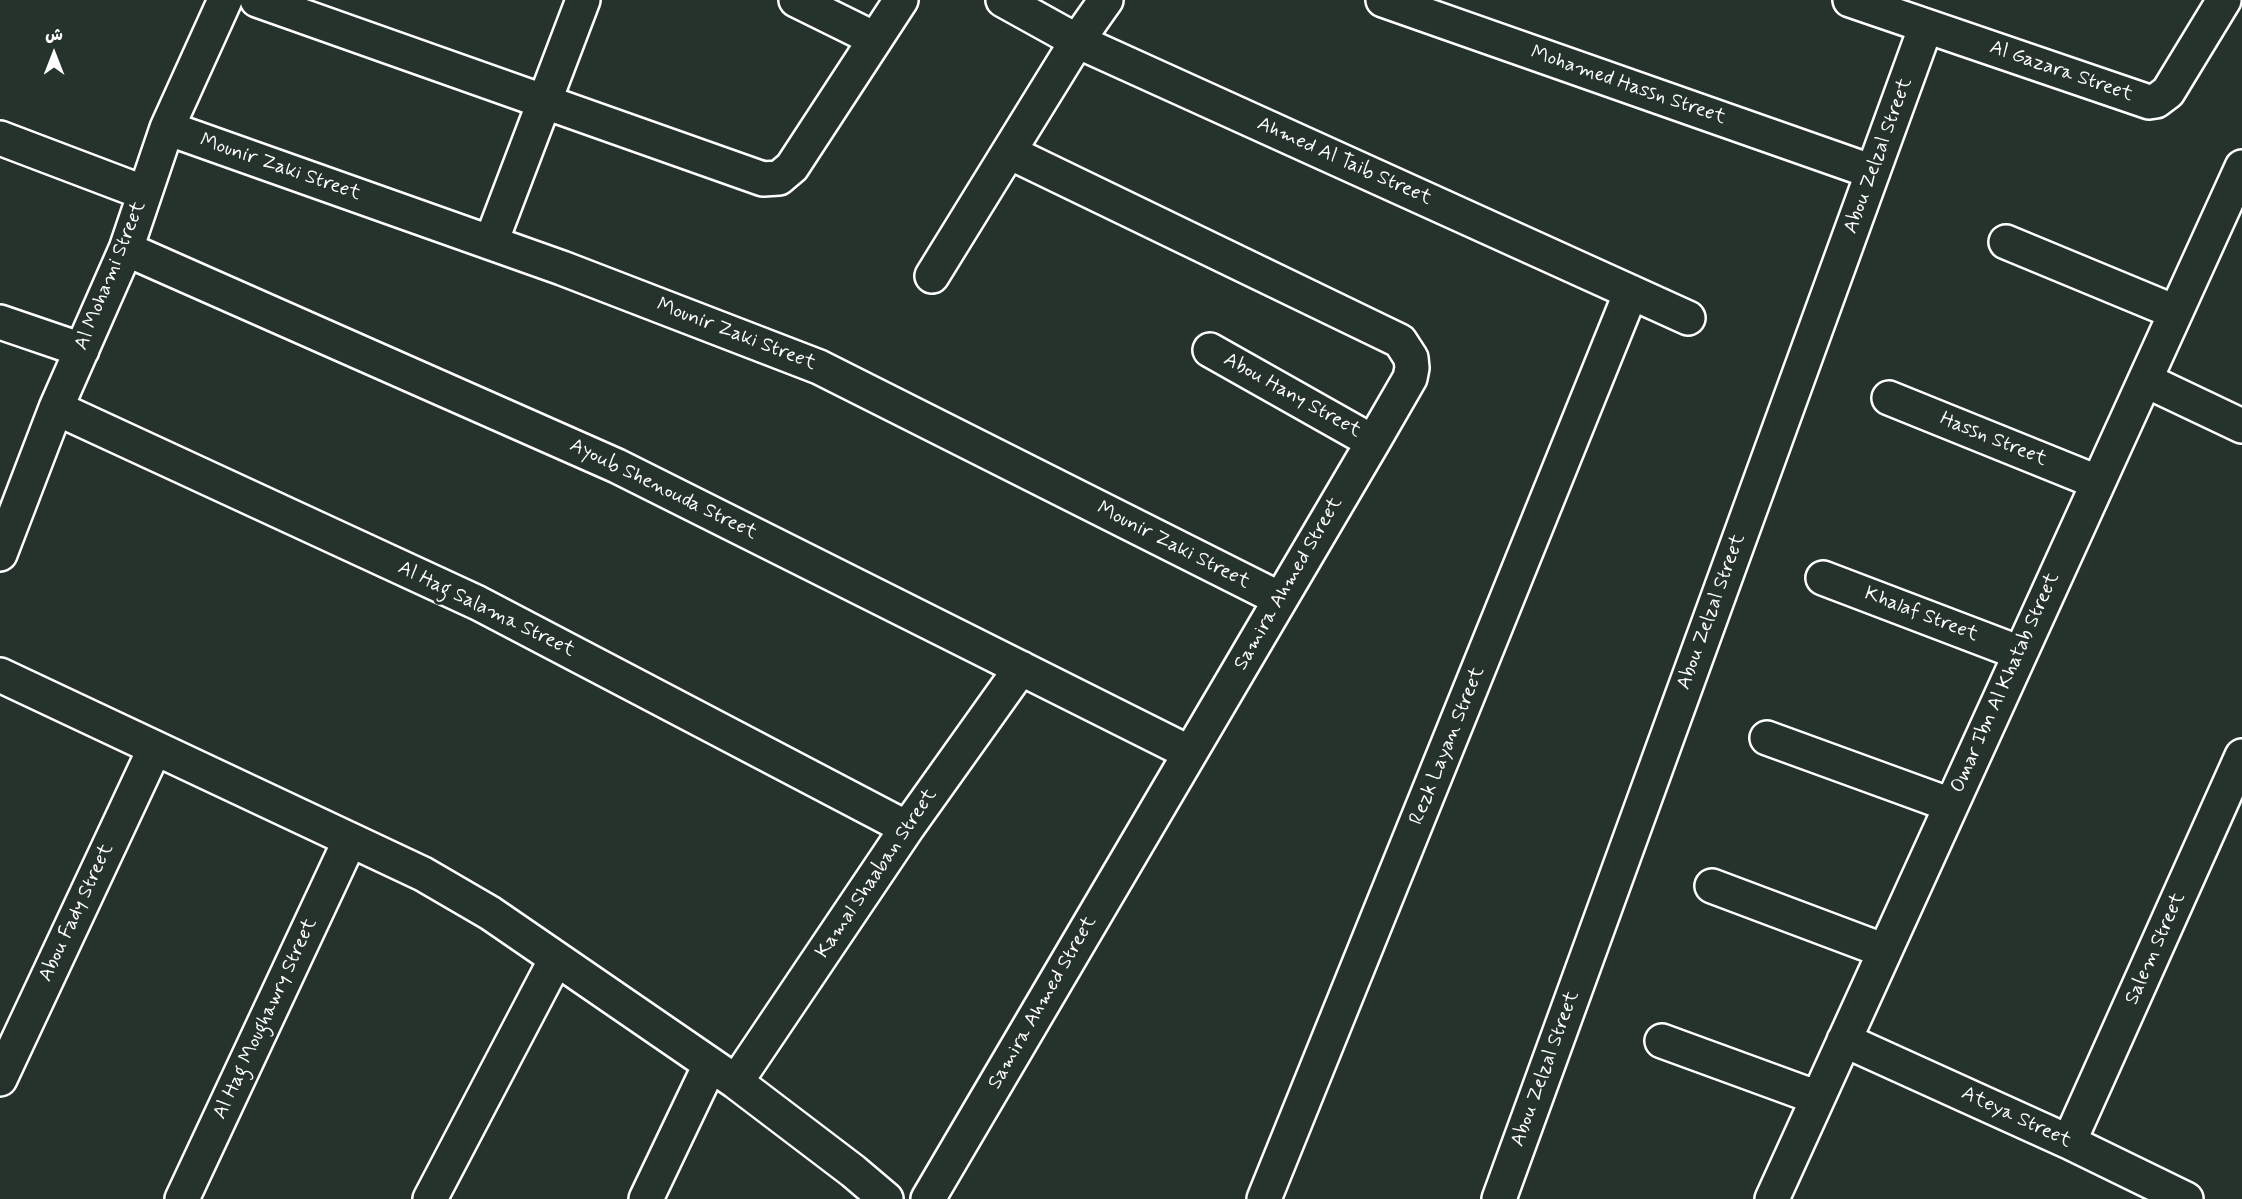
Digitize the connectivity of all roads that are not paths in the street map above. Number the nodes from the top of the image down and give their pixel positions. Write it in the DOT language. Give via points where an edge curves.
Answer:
graph roads {
  1 [pos="225,0"];
  2 [pos="257,0"];
  3 [pos="583,0"];
  4 [pos="796,0"];
  5 [pos="901,0"];
  6 [pos="1003,0"];
  7 [pos="1106,0"];
  8 [pos="1383,0"];
  9 [pos="2224,0"];
  10 [pos="1856,1"];
  11 [pos="1926,26"];
  12 [pos="875,39"];
  13 [pos="1077,41"];
  14 [pos="545,102"];
  15 [pos="167,128"];
  16 [pos="0,138"];
  17 [pos="1009,152"];
  18 [pos="2242,167"];
  19 [pos="1873,172"];
  20 [pos="145,193"];
  21 [pos="2231,223"];
  22 [pos="491,242"];
  23 [pos="2006,242"];
  24 [pos="126,249"];
  25 [pos="932,276"];
  26 [pos="1631,292"];
  27 [pos="2175,312"];
  28 [pos="1688,318"];
  29 [pos="0,322"];
  30 [pos="82,351"];
  31 [pos="1210,351"];
  32 [pos="2145,380"];
  33 [pos="1888,398"];
  34 [pos="56,408"];
  35 [pos="2242,426"];
  36 [pos="1373,442"];
  37 [pos="2097,482"];
  38 [pos="0,554"];
  39 [pos="1822,578"];
  40 [pos="1280,599"];
  41 [pos="2020,652"];
  42 [pos="1021,668"];
  43 [pos="0,675"];
  44 [pos="1767,738"];
  45 [pos="155,748"];
  46 [pos="1190,753"];
  47 [pos="2242,756"];
  48 [pos="1951,805"];
  49 [pos="907,828"];
  50 [pos="350,840"];
  51 [pos="1712,886"];
  52 [pos="1885,951"];
  53 [pos="556,958"];
  54 [pos="1844,1040"];
  55 [pos="1662,1041"];
  56 [pos="723,1074"];
  57 [pos="0,1079"];
  58 [pos="1818,1098"];
  59 [pos="2069,1142"];
  60 [pos="883,1198"];
  61 [pos="182,1199"];
  62 [pos="430,1199"];
  63 [pos="646,1199"];
  64 [pos="928,1199"];
  65 [pos="1264,1199"];
  66 [pos="1499,1199"];
  67 [pos="1772,1199"];
  68 [pos="2186,1199"];
  1 -- 15 [label="street, Al Mohami Street"];
  2 -- 14 [label="street"];
  3 -- 14 [label="street"];
  4 -- 12 [label="street"];
  5 -- 12 [label="street"];
  6 -- 13 [label="street, Ahmed Al Taib Street"];
  7 -- 13 [label="street"];
  8 -- 19 [label="street, Mohamed Hassn Street"];
  9 -- 11 [label="street, Al Gazara Street" via="2168,92 2163,98 2148,102"];
  10 -- 11 [label="street, Al Gazara Street"];
  11 -- 19 [label="street, Abou Zelzal Street"];
  12 -- 14 [label="street" via="792,167 771,180"];
  13 -- 17 [label="street"];
  13 -- 26 [label="street, Ahmed Al Taib Street"];
  14 -- 22 [label="street"];
  15 -- 20 [label="street, Al Mohami Street"];
  15 -- 22 [label="street, Mounir Zaki Street"];
  16 -- 20 [label="street"];
  17 -- 25 [label="street"];
  17 -- 36 [label="street, Samira Ahmed Street" via="1400,341 1411,358 1410,378"];
  18 -- 21 [label="street, Omar Ibn Al Khatab Street"];
  19 -- 66 [label="street, Abou Zelzal Street"];
  20 -- 24 [label="street, Al Mohami Street"];
  21 -- 27 [label="street, Omar Ibn Al Khatab Street"];
  22 -- 40 [label="street, Mounir Zaki Street" via="819,367"];
  23 -- 27 [label="street"];
  24 -- 30 [label="street, Al Mohami Street"];
  24 -- 42 [label="street, Ayoub Shenouda Street" via="617,466"];
  26 -- 28 [label="street, Ahmed Al Taib Street"];
  26 -- 65 [label="street, Rezk Layan Street"];
  27 -- 32 [label="street, Omar Ibn Al Khatab Street"];
  29 -- 30 [label="street"];
  30 -- 34 [label="street, Al Mohami Street"];
  31 -- 36 [label="street, Abou Hany Street"];
  32 -- 35 [label="street"];
  32 -- 37 [label="street, Omar Ibn Al Khatab Street"];
  33 -- 37 [label="street, Hassn Street"];
  34 -- 38 [label="street, Al Mohami Street"];
  34 -- 49 [label="street, Al Hag Salama Street" via="478,603"];
  36 -- 40 [label="street, Samira Ahmed Street"];
  37 -- 41 [label="street, Omar Ibn Al Khatab Street"];
  39 -- 41 [label="street, Khalaf Street"];
  40 -- 46 [label="street, Samira Ahmed Street"];
  41 -- 48 [label="street, Omar Ibn Al Khatab Street"];
  42 -- 46 [label="street, Ayoub Shenouda Street"];
  42 -- 49 [label="street, Kamal Shaaban Street"];
  43 -- 45 [label="street"];
  44 -- 48 [label="street"];
  45 -- 50 [label="street"];
  45 -- 57 [label="street, Abou Fady Street"];
  46 -- 64 [label="street, Samira Ahmed Street"];
  47 -- 59 [label="street, Salem Street"];
  48 -- 52 [label="street, Omar Ibn Al Khatab Street"];
  49 -- 56 [label="street, Kamal Shaaban Street"];
  50 -- 53 [label="street" via="423,874"];
  50 -- 61 [label="street, Al Hag Moughawry Street"];
  51 -- 52 [label="street"];
  52 -- 54 [label="street, Omar Ibn Al Khatab Street"];
  53 -- 56 [label="street"];
  53 -- 62 [label="street"];
  54 -- 58 [label="street, Omar Ibn Al Khatab Street"];
  54 -- 59 [label="street, Ateya Street"];
  55 -- 58 [label="street"];
  56 -- 60 [label="street"];
  56 -- 63 [label="street, Kamal Shaaban Street"];
  58 -- 67 [label="street, Omar Ibn Al Khatab Street"];
  59 -- 68 [label="street, Ateya Street"];
}
